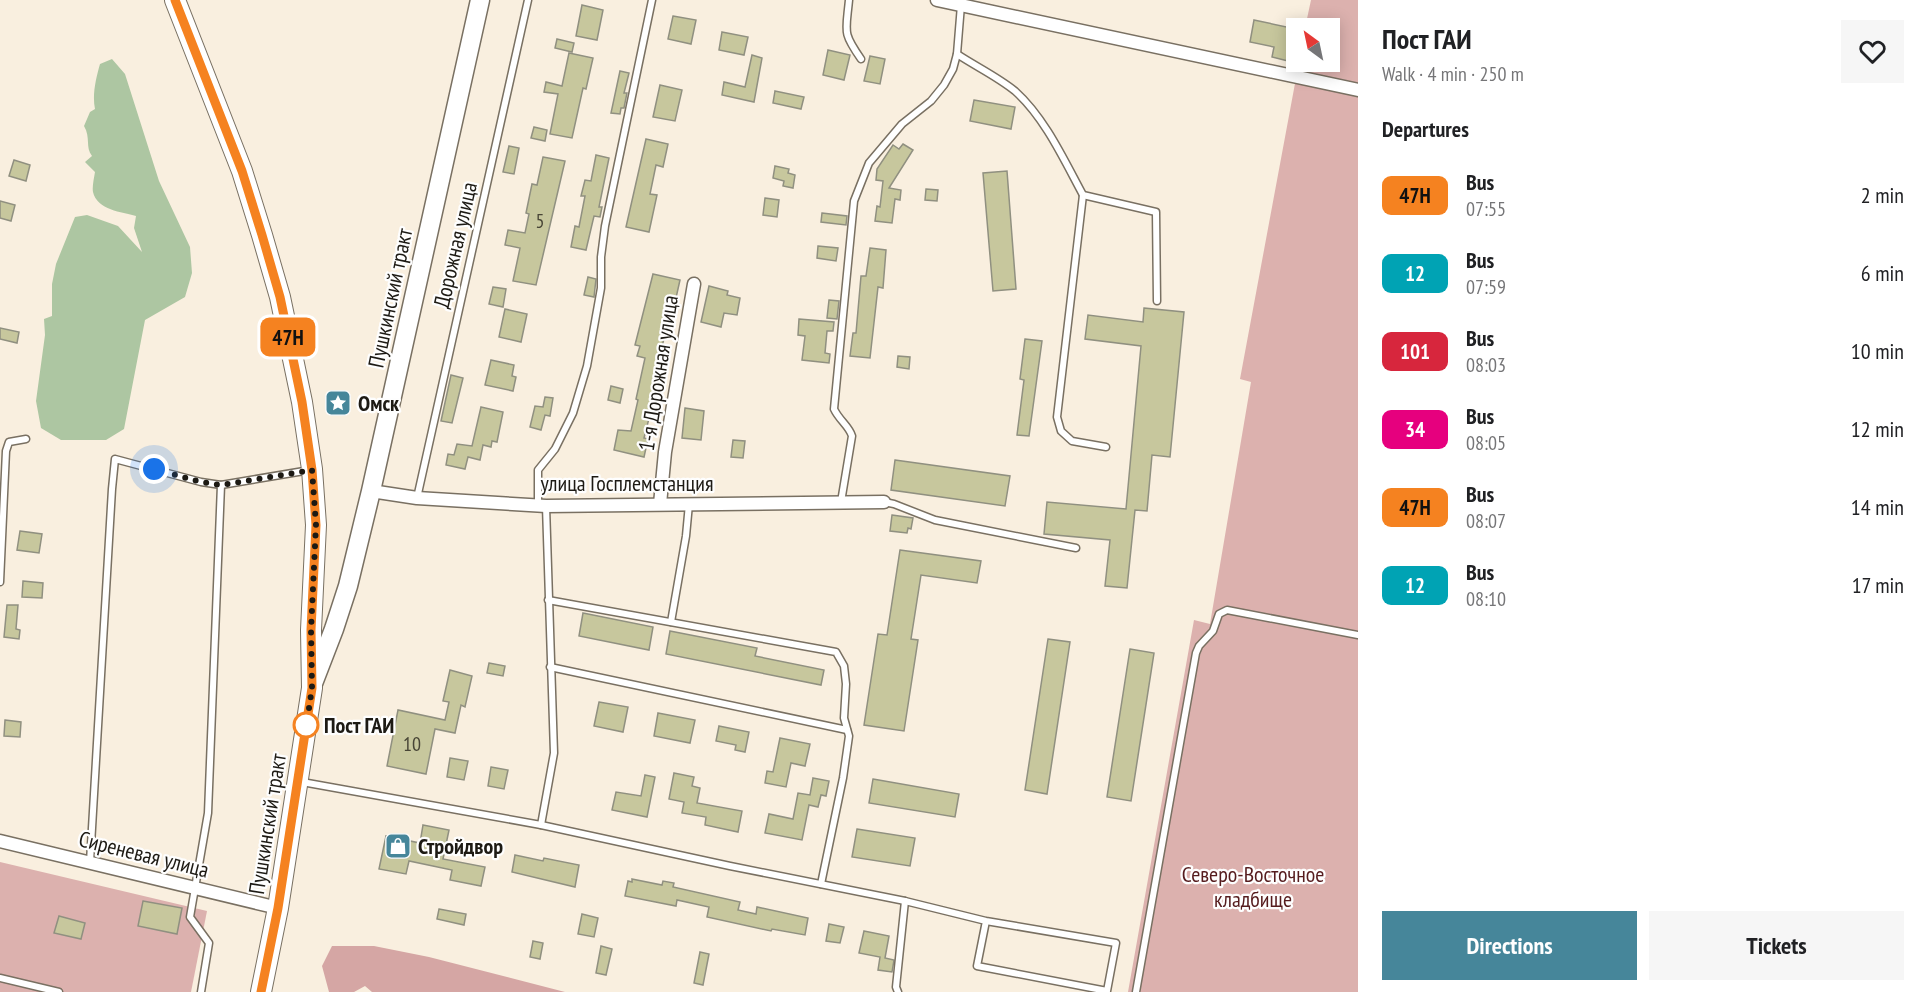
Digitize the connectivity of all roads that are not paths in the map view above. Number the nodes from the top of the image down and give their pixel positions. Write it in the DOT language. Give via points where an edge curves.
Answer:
graph roads {
  1 [pos="175,0"];
  2 [pos="480,0"];
  3 [pos="528,0"];
  4 [pos="652,0"];
  5 [pos="849,0"];
  6 [pos="937,0"];
  7 [pos="961,5"];
  8 [pos="957,54"];
  9 [pos="861,59"];
  10 [pos="1358,90"];
  11 [pos="1083,195"];
  12 [pos="694,284"];
  13 [pos="1157,301"];
  14 [pos="26,440"];
  15 [pos="1106,447"];
  16 [pos="312,470"];
  17 [pos="221,485"];
  18 [pos="371,491"];
  19 [pos="417,498"];
  20 [pos="841,502"];
  21 [pos="884,502"];
  22 [pos="660,504"];
  23 [pos="689,504"];
  24 [pos="542,505"];
  25 [pos="1076,548"];
  26 [pos="0,582"];
  27 [pos="548,600"];
  28 [pos="671,622"];
  29 [pos="1358,635"];
  30 [pos="550,667"];
  31 [pos="312,688"];
  32 [pos="847,730"];
  33 [pos="298,781"];
  34 [pos="541,825"];
  35 [pos="0,841"];
  36 [pos="90,862"];
  37 [pos="821,884"];
  38 [pos="196,888"];
  39 [pos="904,901"];
  40 [pos="278,908"];
  41 [pos="987,921"];
  42 [pos="0,978"];
  43 [pos="59,992"];
  44 [pos="201,992"];
  45 [pos="261,992"];
  46 [pos="898,992"];
  47 [pos="1136,992"];
  1 -- 16 [label="main road" via="242,171 262,235 302,402"];
  2 -- 18 [label="main road, Пушкинский тракт"];
  3 -- 19 [label="lane, Дорожная улица"];
  4 -- 24 [label="lane" via="605,226 601,288 587,366 573,413 555,449 538,470"];
  5 -- 9 [label="lane" via="846,33"];
  6 -- 7 [label="street"];
  7 -- 8 [label="lane"];
  7 -- 10 [label="street"];
  8 -- 11 [label="lane" via="1014,91 1037,116"];
  8 -- 20 [label="lane" via="944,85 902,124 869,163 854,201 834,409 852,436"];
  11 -- 13 [label="lane" via="1156,212"];
  11 -- 15 [label="lane" via="1057,417 1061,431 1072,441"];
  12 -- 22 [label="street, 1-я Дорожная улица" via="665,452"];
  14 -- 26 [label="lane" via="9,442 6,451"];
  16 -- 17 [label="lane"];
  16 -- 31 [label="main road" via="316,525"];
  17 -- 36 [label="lane" via="115,459"];
  17 -- 38 [label="lane" via="208,813"];
  18 -- 19 [label="street, улица Госплемстанция"];
  18 -- 31 [label="main road, Пушкинский тракт" via="348,586"];
  19 -- 24 [label="street, улица Госплемстанция"];
  20 -- 21 [label="street, улица Госплемстанция"];
  20 -- 23 [label="street, улица Госплемстанция"];
  21 -- 25 [label="lane" via="935,520"];
  22 -- 23 [label="street, улица Госплемстанция"];
  22 -- 24 [label="street, улица Госплемстанция"];
  23 -- 28 [label="lane"];
  24 -- 27 [label="lane"];
  27 -- 28 [label="lane"];
  27 -- 30 [label="lane"];
  28 -- 32 [label="lane" via="836,652 844,666"];
  29 -- 47 [label="lane" via="1222,610 1213,631 1199,646"];
  30 -- 32 [label="lane"];
  30 -- 34 [label="lane" via="554,753"];
  31 -- 33 [label="main road, Пушкинский тракт"];
  32 -- 37 [label="lane" via="843,778"];
  33 -- 34 [label="lane"];
  33 -- 40 [label="main road, Пушкинский тракт"];
  34 -- 37 [label="lane"];
  35 -- 36 [label="street, Сиреневая улица"];
  36 -- 38 [label="street, Сиреневая улица"];
  37 -- 39 [label="lane"];
  38 -- 40 [label="street, Сиреневая улица"];
  38 -- 44 [label="lane" via="190,917 208,943"];
  39 -- 41 [label="lane"];
  39 -- 46 [label="lane"];
  40 -- 45 [label="main road, Пушкинский тракт"];
  41 -- 41 [label="lane" via="1116,944 1107,992 978,966"];
  42 -- 43 [label="lane"];
}
